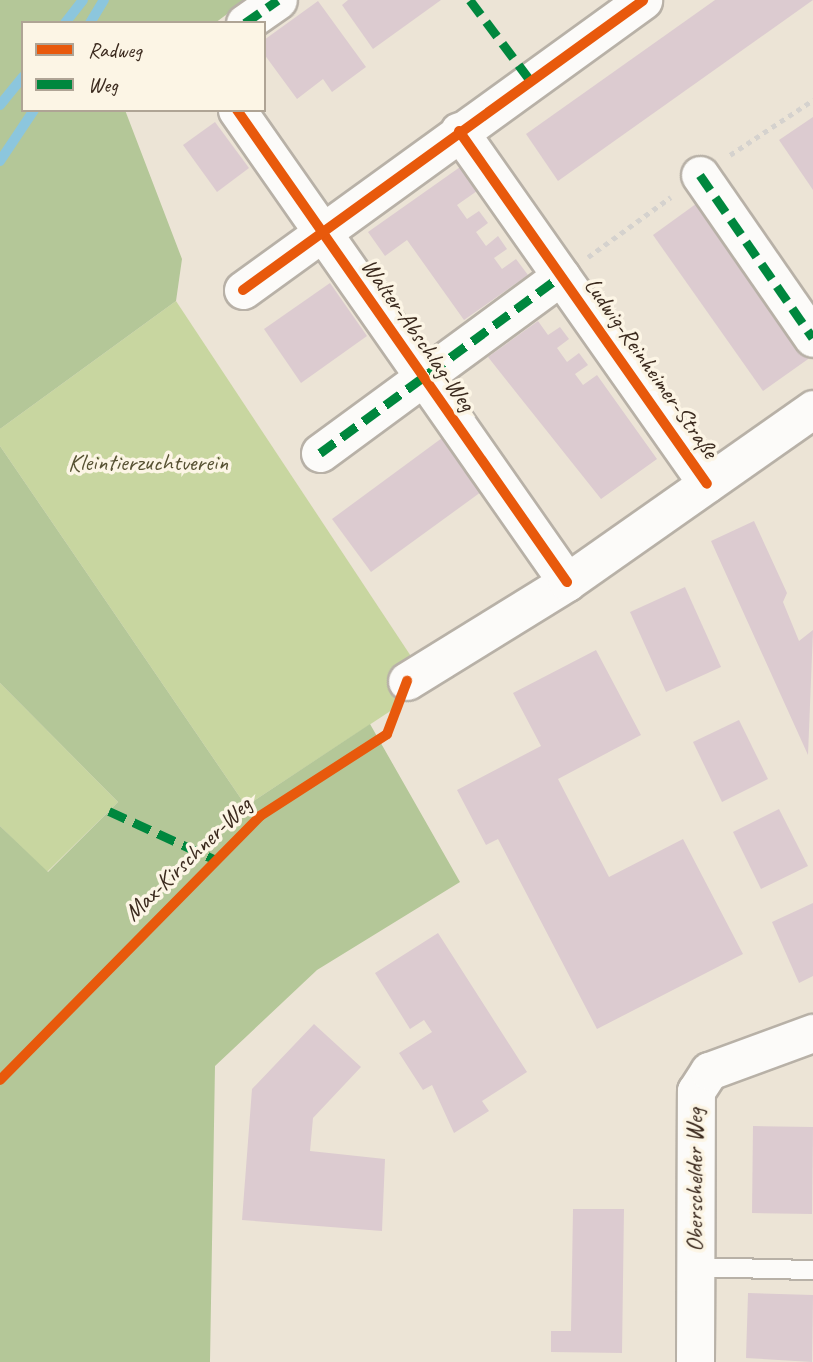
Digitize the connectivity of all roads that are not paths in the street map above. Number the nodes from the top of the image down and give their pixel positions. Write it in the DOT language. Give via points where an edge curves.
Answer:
graph roads {
  1 [pos="278,0"];
  2 [pos="643,0"];
  3 [pos="249,21"];
  4 [pos="238,112"];
  5 [pos="459,131"];
  6 [pos="700,175"];
  7 [pos="320,230"];
  8 [pos="561,276"];
  9 [pos="243,290"];
  10 [pos="813,338"];
  11 [pos="422,379"];
  12 [pos="813,409"];
  13 [pos="320,453"];
  14 [pos="707,484"];
  15 [pos="567,582"];
  16 [pos="407,681"];
  17 [pos="813,1033"];
  18 [pos="695,1267"];
  19 [pos="813,1270"];
  20 [pos="695,1362"];
  1 -- 3 [label="street"];
  2 -- 5 [label="street"];
  4 -- 7 [label="street, Walter-Abschlag-Weg"];
  5 -- 7 [label="street"];
  5 -- 8 [label="street, Ludwig-Reinheimer-Straße"];
  6 -- 10 [label="street"];
  7 -- 9 [label="street"];
  7 -- 11 [label="street, Walter-Abschlag-Weg"];
  8 -- 11 [label="street"];
  8 -- 14 [label="street, Ludwig-Reinheimer-Straße"];
  11 -- 13 [label="street"];
  11 -- 15 [label="street, Walter-Abschlag-Weg"];
  12 -- 14 [label="street, Ludwig-Reinheimer-Straße"];
  14 -- 15 [label="street, Ludwig-Reinheimer-Straße"];
  15 -- 16 [label="street, Ludwig-Reinheimer-Straße"];
  17 -- 18 [label="street, Oberschelder Weg" via="709,1071 696,1091"];
  18 -- 19 [label="lane"];
  18 -- 20 [label="street, Oberschelder Weg"];
}
